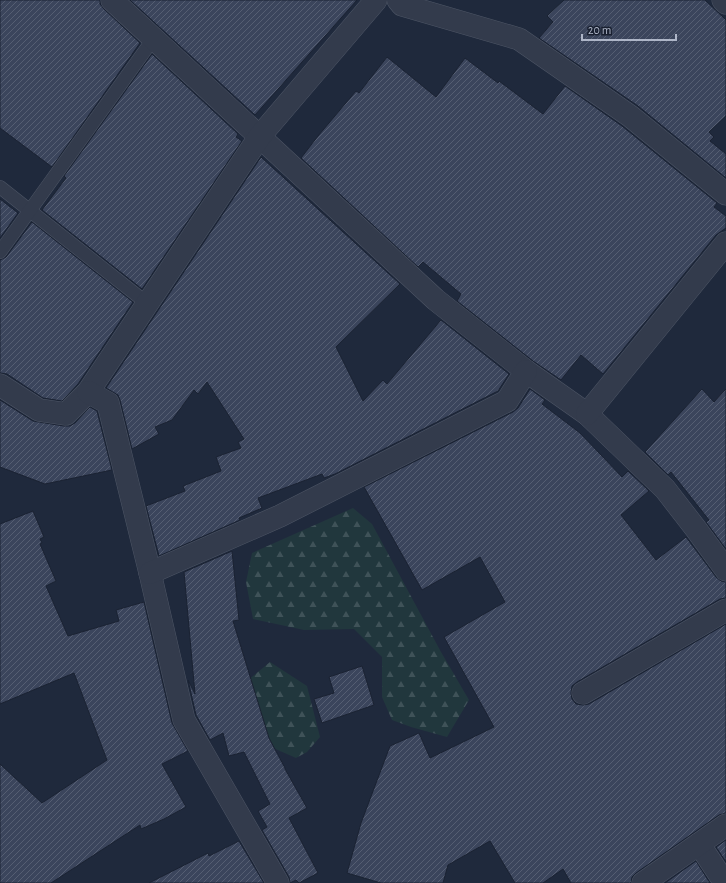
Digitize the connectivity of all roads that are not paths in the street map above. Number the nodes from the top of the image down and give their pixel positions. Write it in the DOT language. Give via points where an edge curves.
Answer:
graph roads {
  1 [pos="112,0"];
  2 [pos="376,0"];
  3 [pos="398,0"];
  4 [pos="723,0"];
  5 [pos="726,3"];
  6 [pos="154,38"];
  7 [pos="260,136"];
  8 [pos="0,187"];
  9 [pos="726,194"];
  10 [pos="29,210"];
  11 [pos="726,243"];
  12 [pos="0,252"];
  13 [pos="148,304"];
  14 [pos="526,371"];
  15 [pos="0,385"];
  16 [pos="88,392"];
  17 [pos="587,414"];
  18 [pos="726,570"];
  19 [pos="150,573"];
  20 [pos="726,610"];
  21 [pos="583,693"];
  22 [pos="726,825"];
  23 [pos="699,844"];
  24 [pos="278,883"];
  25 [pos="643,883"];
  26 [pos="725,883"];
  1 -- 6 [label="street"];
  2 -- 7 [label="street"];
  3 -- 9 [label="street" via="402,5 519,39 630,116"];
  4 -- 5 [label="street"];
  6 -- 7 [label="street"];
  6 -- 10 [label="lane"];
  7 -- 13 [label="street"];
  7 -- 14 [label="street" via="436,300"];
  8 -- 10 [label="lane"];
  10 -- 12 [label="lane"];
  10 -- 13 [label="lane"];
  11 -- 17 [label="street"];
  13 -- 16 [label="street"];
  14 -- 17 [label="street"];
  14 -- 19 [label="street" via="507,401 280,516"];
  15 -- 16 [label="street" via="39,410 66,414"];
  16 -- 19 [label="street" via="108,404"];
  17 -- 18 [label="street" via="665,489"];
  19 -- 24 [label="street" via="184,720"];
  20 -- 21 [label="street"];
  22 -- 23 [label="street"];
  23 -- 25 [label="street"];
  23 -- 26 [label="street"];
}
